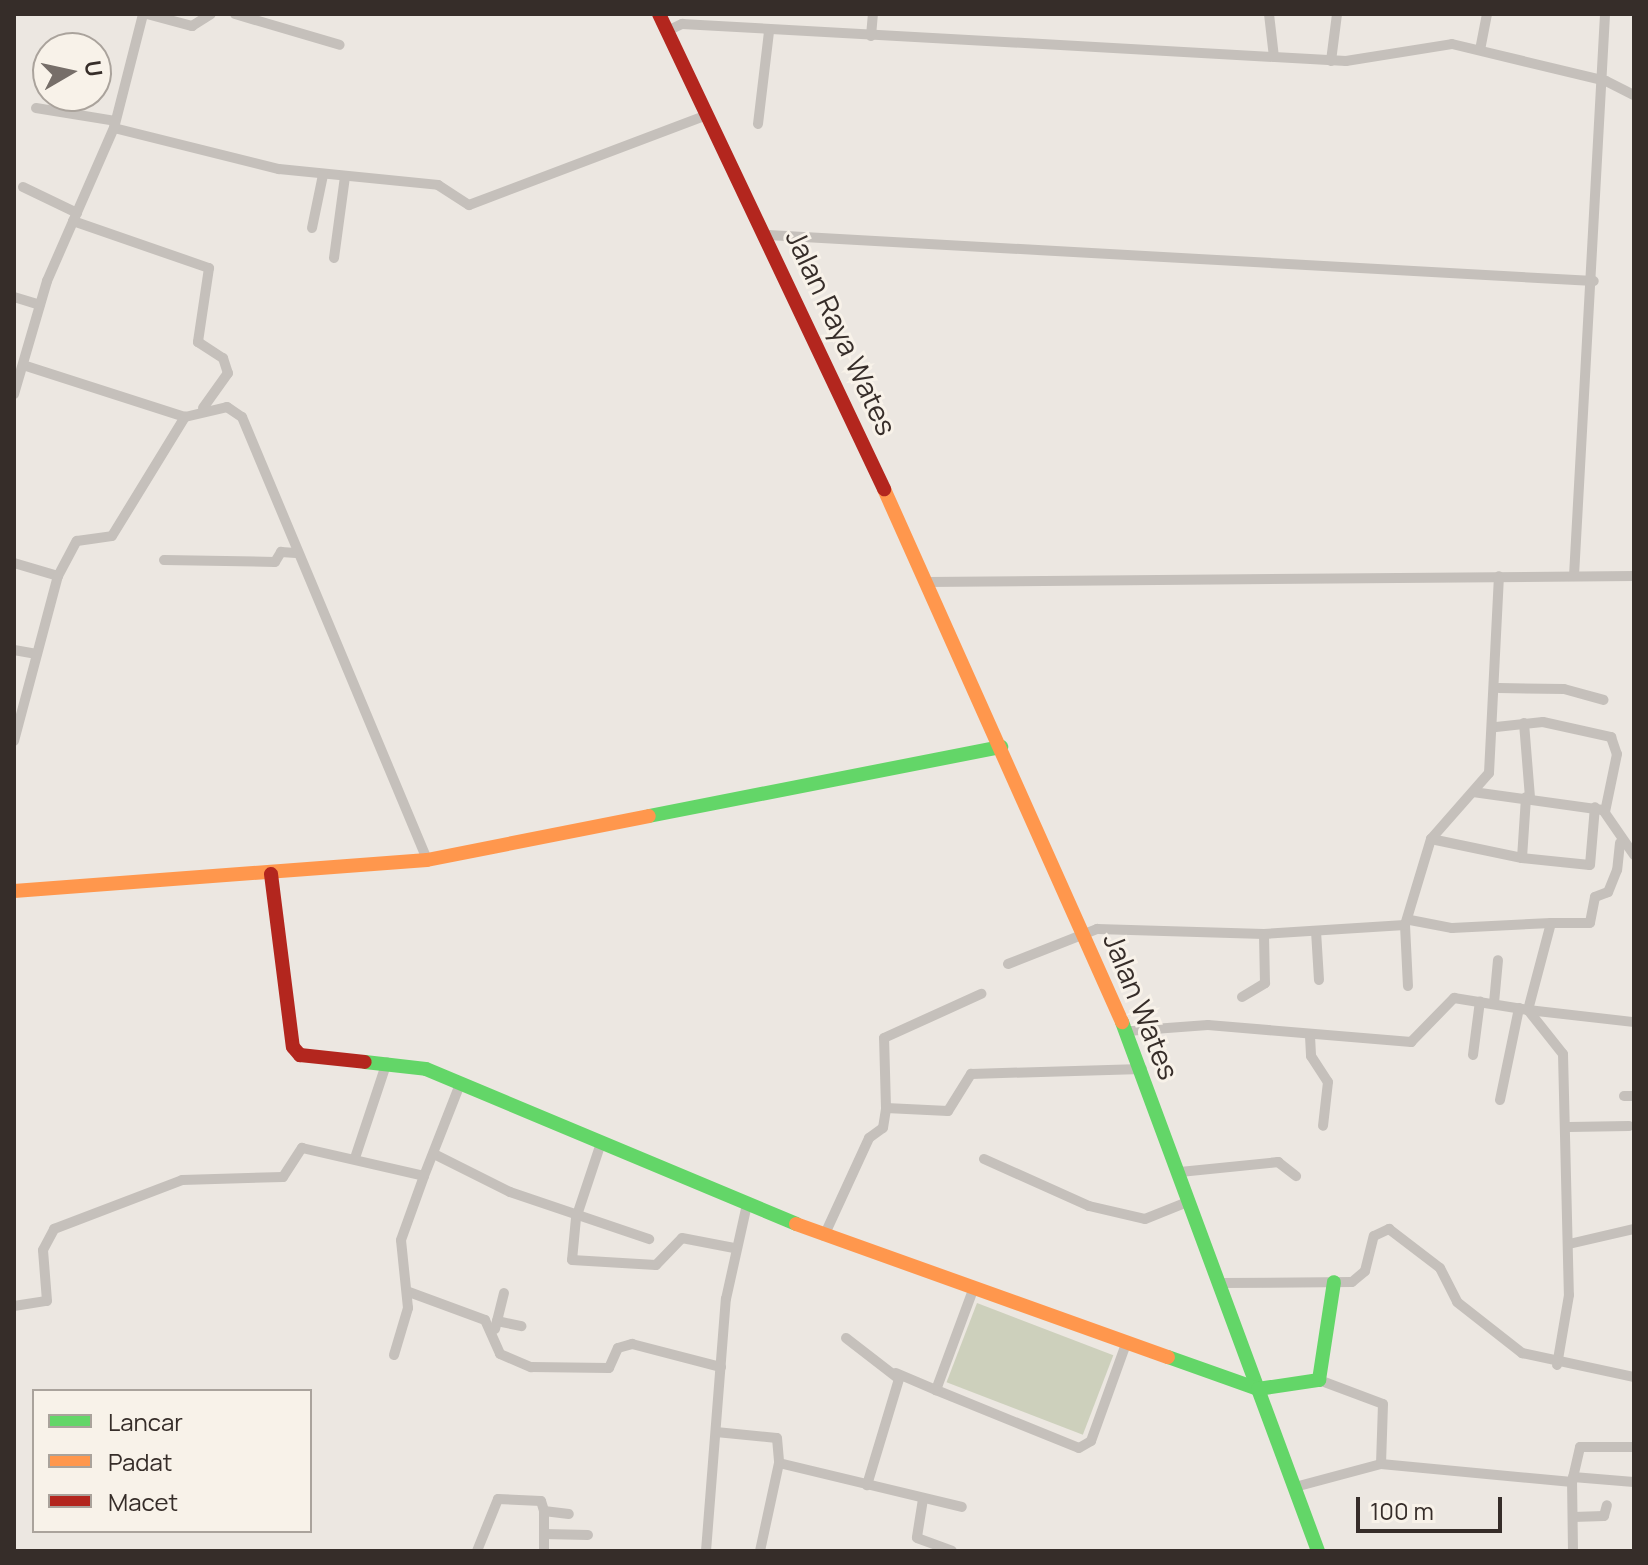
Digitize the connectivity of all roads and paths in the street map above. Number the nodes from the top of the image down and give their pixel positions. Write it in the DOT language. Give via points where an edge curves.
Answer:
graph roads {
  1 [pos="145,14"];
  2 [pos="211,14"];
  3 [pos="235,14"];
  4 [pos="659,14"];
  5 [pos="873,14"];
  6 [pos="1337,14"];
  7 [pos="1487,14"];
  8 [pos="1605,14"];
  9 [pos="1272,15"];
  10 [pos="669,24"];
  11 [pos="769,32"];
  12 [pos="871,36"];
  13 [pos="340,45"];
  14 [pos="1480,50"];
  15 [pos="1274,57"];
  16 [pos="1331,61"];
  17 [pos="1606,81"];
  18 [pos="1634,95"];
  19 [pos="54,112"];
  20 [pos="705,116"];
  21 [pos="758,124"];
  22 [pos="114,125"];
  23 [pos="323,175"];
  24 [pos="345,177"];
  25 [pos="23,187"];
  26 [pos="746,194"];
  27 [pos="75,217"];
  28 [pos="312,228"];
  29 [pos="768,235"];
  30 [pos="334,258"];
  31 [pos="1594,281"];
  32 [pos="14,297"];
  33 [pos="40,305"];
  34 [pos="23,365"];
  35 [pos="14,394"];
  36 [pos="203,408"];
  37 [pos="185,417"];
  38 [pos="887,493"];
  39 [pos="296,553"];
  40 [pos="164,560"];
  41 [pos="14,563"];
  42 [pos="58,576"];
  43 [pos="1499,576"];
  44 [pos="1574,576"];
  45 [pos="1634,576"];
  46 [pos="927,582"];
  47 [pos="14,650"];
  48 [pos="37,654"];
  49 [pos="1499,688"];
  50 [pos="1604,700"];
  51 [pos="1524,723"];
  52 [pos="1496,727"];
  53 [pos="14,741"];
  54 [pos="1001,747"];
  55 [pos="1473,792"];
  56 [pos="1528,797"];
  57 [pos="1600,810"];
  58 [pos="1431,839"];
  59 [pos="1620,843"];
  60 [pos="1634,855"];
  61 [pos="1522,858"];
  62 [pos="427,860"];
  63 [pos="271,874"];
  64 [pos="14,891"];
  65 [pos="1408,922"];
  66 [pos="1551,923"];
  67 [pos="1083,931"];
  68 [pos="1316,931"];
  69 [pos="1264,934"];
  70 [pos="1498,960"];
  71 [pos="1008,964"];
  72 [pos="1319,980"];
  73 [pos="1408,986"];
  74 [pos="981,994"];
  75 [pos="1242,997"];
  76 [pos="1480,1001"];
  77 [pos="1494,1003"];
  78 [pos="1523,1009"];
  79 [pos="1634,1022"];
  80 [pos="1127,1031"];
  81 [pos="1310,1036"];
  82 [pos="1473,1055"];
  83 [pos="388,1060"];
  84 [pos="1142,1069"];
  85 [pos="460,1084"];
  86 [pos="1500,1100"];
  87 [pos="886,1108"];
  88 [pos="1323,1126"];
  89 [pos="1629,1126"];
  90 [pos="1569,1127"];
  91 [pos="600,1146"];
  92 [pos="434,1154"];
  93 [pos="355,1158"];
  94 [pos="984,1159"];
  95 [pos="1180,1172"];
  96 [pos="424,1176"];
  97 [pos="1296,1176"];
  98 [pos="1190,1201"];
  99 [pos="747,1204"];
  100 [pos="576,1218"];
  101 [pos="1634,1229"];
  102 [pos="824,1236"];
  103 [pos="649,1239"];
  104 [pos="1569,1244"];
  105 [pos="734,1248"];
  106 [pos="1334,1282"];
  107 [pos="1220,1283"];
  108 [pos="973,1290"];
  109 [pos="409,1292"];
  110 [pos="504,1293"];
  111 [pos="14,1306"];
  112 [pos="496,1325"];
  113 [pos="521,1326"];
  114 [pos="846,1338"];
  115 [pos="1126,1344"];
  116 [pos="394,1355"];
  117 [pos="1557,1365"];
  118 [pos="721,1367"];
  119 [pos="896,1373"];
  120 [pos="1634,1377"];
  121 [pos="1319,1380"];
  122 [pos="1258,1389"];
  123 [pos="936,1390"];
  124 [pos="716,1432"];
  125 [pos="1634,1447"];
  126 [pos="779,1463"];
  127 [pos="1381,1464"];
  128 [pos="1573,1479"];
  129 [pos="1634,1482"];
  130 [pos="867,1485"];
  131 [pos="1295,1487"];
  132 [pos="923,1499"];
  133 [pos="1607,1505"];
  134 [pos="962,1507"];
  135 [pos="544,1511"];
  136 [pos="569,1514"];
  137 [pos="1573,1517"];
  138 [pos="544,1534"];
  139 [pos="588,1535"];
  140 [pos="477,1551"];
  141 [pos="544,1551"];
  142 [pos="706,1551"];
  143 [pos="760,1551"];
  144 [pos="952,1551"];
  145 [pos="1318,1551"];
  146 [pos="1573,1551"];
  1 -- 2 [label="street" via="192,26"];
  1 -- 22 [label="street"];
  3 -- 13 [label="street"];
  4 -- 10 [label="main road, Jalan Raya Wates"];
  5 -- 12 [label="street"];
  6 -- 16 [label="street"];
  7 -- 14 [label="street"];
  8 -- 17 [label="street"];
  9 -- 15 [label="street"];
  10 -- 11 [label="street"];
  10 -- 20 [label="main road, Jalan Raya Wates"];
  10 -- 26 [label="main road, Jalan Raya Wates"];
  11 -- 12 [label="street"];
  11 -- 21 [label="street"];
  12 -- 15 [label="street"];
  14 -- 16 [label="street" via="1435,43"];
  14 -- 17 [label="street"];
  15 -- 16 [label="street"];
  17 -- 18 [label="street"];
  17 -- 31 [label="street"];
  19 -- 22 [label="street"];
  20 -- 24 [label="street" via="475,204 438,185"];
  20 -- 26 [label="main road, Jalan Raya Wates"];
  22 -- 23 [label="street"];
  22 -- 27 [label="street"];
  23 -- 24 [label="street"];
  23 -- 28 [label="street"];
  24 -- 30 [label="street"];
  25 -- 27 [label="street"];
  26 -- 29 [label="main road, Jalan Raya Wates"];
  27 -- 33 [label="street"];
  27 -- 36 [label="street" via="209,268 198,342 223,358 228,373"];
  29 -- 31 [label="street"];
  29 -- 38 [label="main road, Jalan Raya Wates"];
  31 -- 44 [label="street"];
  32 -- 33 [label="street"];
  33 -- 34 [label="street"];
  34 -- 35 [label="street"];
  34 -- 37 [label="street"];
  36 -- 37 [label="street"];
  36 -- 39 [label="street" via="227,407 242,417"];
  37 -- 42 [label="street" via="112,536 79,539"];
  38 -- 46 [label="main road, Jalan Wates"];
  39 -- 40 [label="street" via="281,552 275,562"];
  39 -- 62 [label="street"];
  41 -- 42 [label="street"];
  42 -- 48 [label="street"];
  43 -- 44 [label="street"];
  43 -- 46 [label="street"];
  43 -- 49 [label="street"];
  44 -- 45 [label="street"];
  46 -- 54 [label="main road, Jalan Wates"];
  47 -- 48 [label="street"];
  48 -- 53 [label="street"];
  49 -- 50 [label="street" via="1564,689"];
  49 -- 52 [label="street"];
  51 -- 52 [label="street"];
  51 -- 56 [label="street"];
  51 -- 57 [label="street" via="1561,724 1614,740"];
  52 -- 55 [label="street" via="1489,773"];
  54 -- 62 [label="main road"];
  54 -- 67 [label="main road, Jalan Wates"];
  55 -- 56 [label="street"];
  55 -- 58 [label="street"];
  56 -- 57 [label="street"];
  56 -- 61 [label="street"];
  57 -- 59 [label="street"];
  57 -- 61 [label="street" via="1590,865"];
  58 -- 61 [label="street"];
  58 -- 65 [label="street"];
  59 -- 60 [label="street"];
  59 -- 66 [label="street" via="1593,920"];
  62 -- 63 [label="main road"];
  63 -- 64 [label="main road"];
  63 -- 83 [label="main road" via="295,1052"];
  65 -- 66 [label="street" via="1452,928"];
  65 -- 68 [label="street"];
  65 -- 73 [label="street"];
  66 -- 78 [label="street"];
  67 -- 69 [label="street"];
  67 -- 71 [label="street"];
  67 -- 80 [label="main road, Jalan Wates"];
  68 -- 69 [label="street"];
  68 -- 72 [label="street"];
  69 -- 75 [label="street" via="1265,983"];
  70 -- 77 [label="street"];
  74 -- 87 [label="street" via="884,1038"];
  76 -- 77 [label="street"];
  76 -- 81 [label="street" via="1454,998 1411,1042"];
  76 -- 82 [label="street"];
  77 -- 78 [label="street"];
  78 -- 79 [label="street"];
  78 -- 86 [label="street"];
  78 -- 90 [label="street" via="1561,1045"];
  80 -- 81 [label="street" via="1208,1025"];
  80 -- 84 [label="main road, Jalan Wates"];
  81 -- 88 [label="street" via="1311,1056 1328,1082"];
  83 -- 85 [label="main road"];
  83 -- 93 [label="street"];
  84 -- 87 [label="street" via="971,1074 948,1111"];
  84 -- 95 [label="main road, Jalan Wates"];
  85 -- 91 [label="main road"];
  85 -- 92 [label="street"];
  87 -- 102 [label="street" via="883,1128 869,1138"];
  89 -- 90 [label="street"];
  90 -- 104 [label="street"];
  91 -- 99 [label="main road"];
  91 -- 100 [label="street"];
  92 -- 96 [label="street"];
  92 -- 100 [label="street"];
  93 -- 96 [label="street"];
  93 -- 111 [label="street" via="302,1148 289,1175 182,1180 54,1229 43,1250 47,1301"];
  94 -- 98 [label="street" via="1089,1206 1145,1219"];
  95 -- 97 [label="street" via="1278,1162"];
  95 -- 98 [label="main road, Jalan Wates"];
  96 -- 109 [label="street" via="400,1249"];
  98 -- 107 [label="main road, Jalan Wates"];
  99 -- 102 [label="main road"];
  99 -- 105 [label="street"];
  100 -- 103 [label="street"];
  100 -- 105 [label="street" via="568,1253 582,1262 656,1265 682,1238"];
  101 -- 104 [label="street"];
  102 -- 108 [label="main road"];
  104 -- 117 [label="street"];
  105 -- 118 [label="street"];
  106 -- 107 [label="street"];
  106 -- 117 [label="street" via="1359,1278 1374,1236 1396,1231 1440,1268 1457,1302 1506,1343"];
  106 -- 121 [label="main road"];
  107 -- 122 [label="main road, Jalan Wates"];
  108 -- 115 [label="main road"];
  108 -- 123 [label="street"];
  109 -- 112 [label="street"];
  109 -- 116 [label="street"];
  110 -- 112 [label="street"];
  112 -- 113 [label="street"];
  112 -- 118 [label="street" via="500,1354 531,1367 609,1368 618,1348 632,1344"];
  114 -- 119 [label="street"];
  115 -- 122 [label="main road"];
  115 -- 123 [label="street" via="1085,1448"];
  117 -- 120 [label="street"];
  118 -- 124 [label="street"];
  119 -- 123 [label="street"];
  119 -- 130 [label="street"];
  121 -- 122 [label="main road"];
  121 -- 127 [label="street" via="1383,1404"];
  122 -- 131 [label="main road, Jalan Wates"];
  124 -- 126 [label="street" via="777,1438"];
  124 -- 142 [label="street"];
  125 -- 128 [label="street" via="1582,1445"];
  126 -- 130 [label="street"];
  126 -- 143 [label="street"];
  127 -- 128 [label="street"];
  127 -- 131 [label="street"];
  128 -- 129 [label="street"];
  128 -- 137 [label="street"];
  130 -- 132 [label="street"];
  131 -- 145 [label="main road, Jalan Wates"];
  132 -- 134 [label="street"];
  132 -- 144 [label="street" via="917,1538"];
  133 -- 137 [label="street" via="1604,1516"];
  135 -- 136 [label="street"];
  135 -- 138 [label="street"];
  135 -- 140 [label="street" via="541,1501 498,1499"];
  137 -- 146 [label="street"];
  138 -- 139 [label="street"];
  138 -- 141 [label="street"];
}
